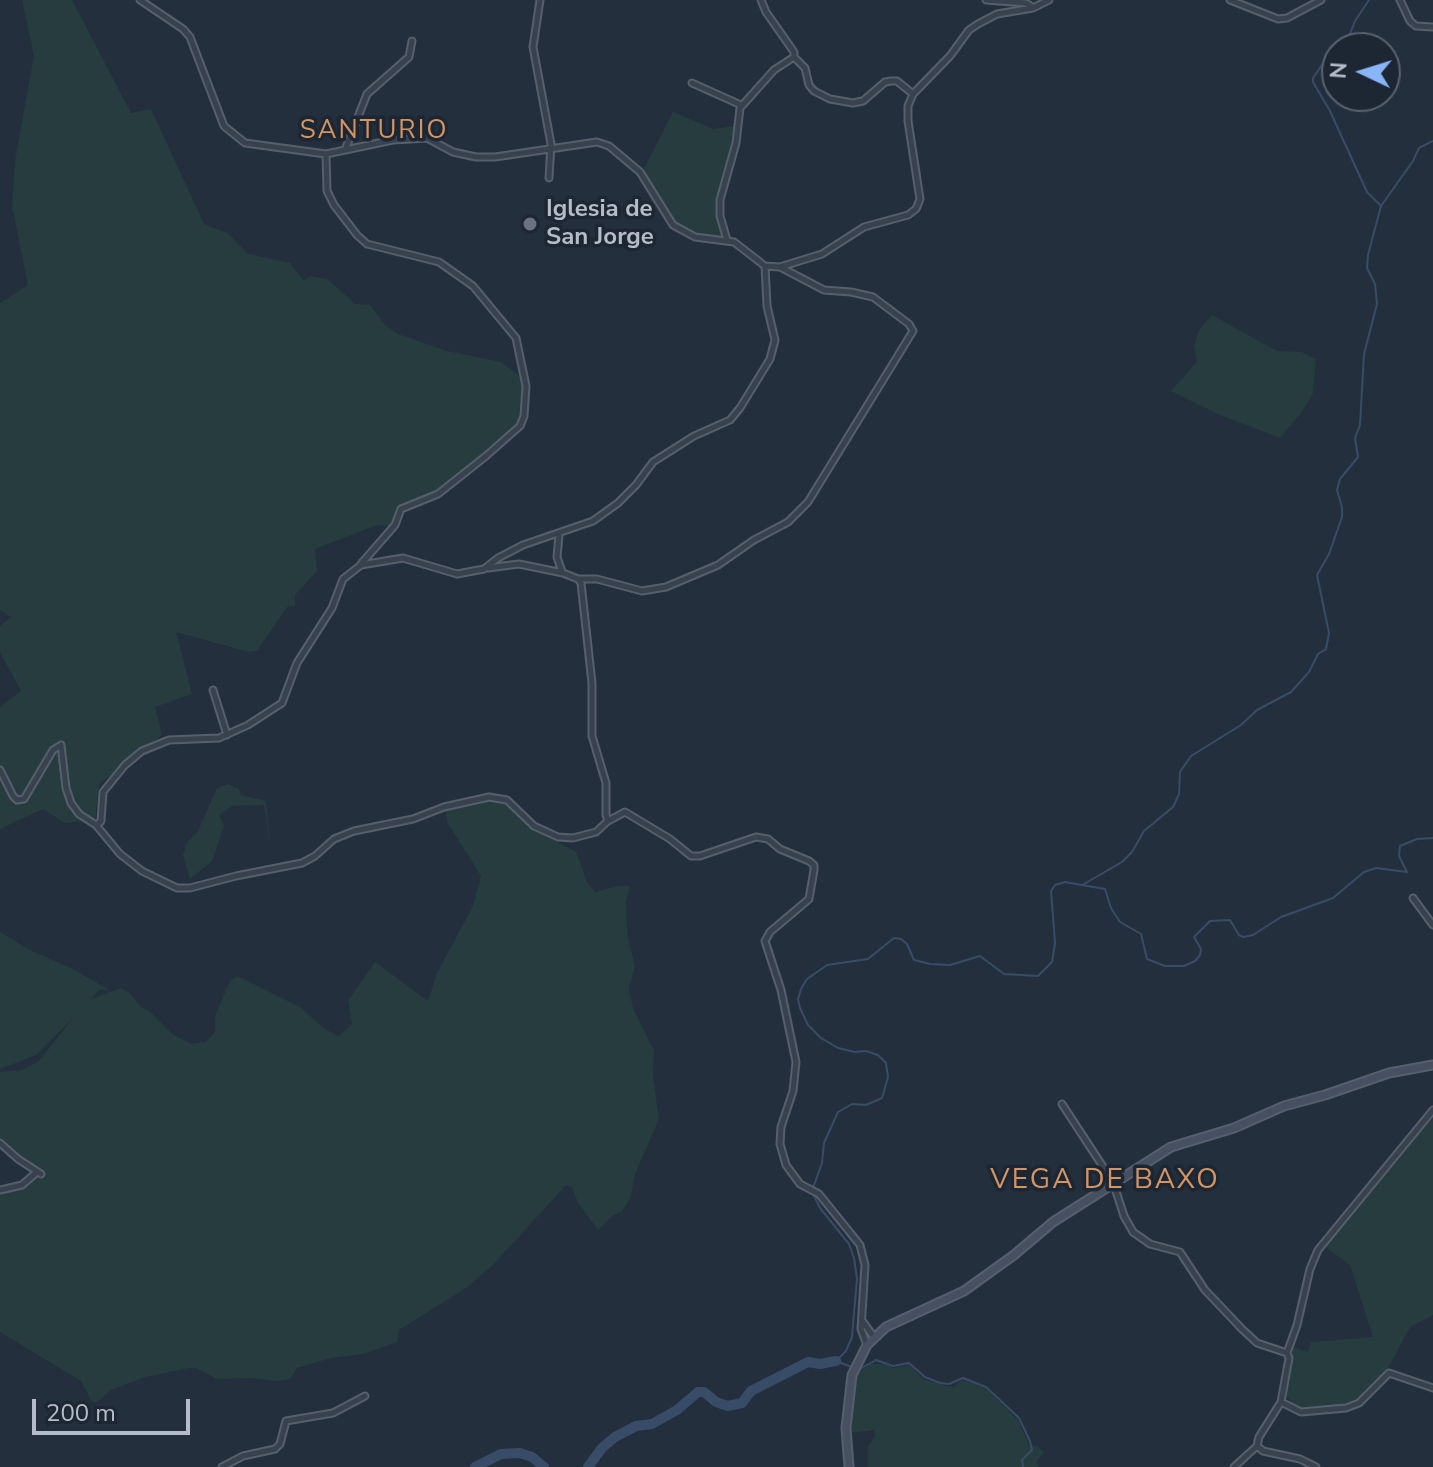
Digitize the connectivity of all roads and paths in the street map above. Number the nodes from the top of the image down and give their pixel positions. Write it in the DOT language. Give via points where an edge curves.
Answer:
graph roads {
  1 [pos="140,0"];
  2 [pos="540,0"];
  3 [pos="761,0"];
  4 [pos="986,0"];
  5 [pos="1049,0"];
  6 [pos="1230,0"];
  7 [pos="1321,0"];
  8 [pos="1400,0"];
  9 [pos="1033,8"];
  10 [pos="1433,27"];
  11 [pos="412,41"];
  12 [pos="794,57"];
  13 [pos="692,83"];
  14 [pos="913,94"];
  15 [pos="741,105"];
  16 [pos="552,148"];
  17 [pos="345,150"];
  18 [pos="326,154"];
  19 [pos="549,178"];
  20 [pos="727,240"];
  21 [pos="765,266"];
  22 [pos="780,267"];
  23 [pos="559,534"];
  24 [pos="361,565"];
  25 [pos="484,569"];
  26 [pos="563,573"];
  27 [pos="578,579"];
  28 [pos="213,690"];
  29 [pos="227,735"];
  30 [pos="0,770"];
  31 [pos="608,821"];
  32 [pos="96,825"];
  33 [pos="1413,898"];
  34 [pos="1433,925"];
  35 [pos="1433,1065"];
  36 [pos="1062,1104"];
  37 [pos="1433,1110"];
  38 [pos="0,1143"];
  39 [pos="1113,1182"];
  40 [pos="0,1190"];
  41 [pos="861,1318"];
  42 [pos="874,1337"];
  43 [pos="867,1345"];
  44 [pos="1287,1353"];
  45 [pos="1433,1388"];
  46 [pos="365,1396"];
  47 [pos="1281,1402"];
  48 [pos="1257,1446"];
  49 [pos="222,1467"];
  50 [pos="849,1467"];
  51 [pos="1234,1467"];
  52 [pos="1316,1467"];
  1 -- 18 [label="street" via="190,37 229,132 252,145"];
  2 -- 16 [label="street" via="533,47"];
  3 -- 12 [label="street"];
  4 -- 9 [label="street"];
  5 -- 9 [label="street"];
  6 -- 7 [label="street" via="1278,19"];
  8 -- 10 [label="street" via="1416,26"];
  9 -- 14 [label="street" via="997,14 969,30"];
  11 -- 17 [label="street" via="409,57 367,94"];
  12 -- 14 [label="street" via="814,91 830,99 863,101 891,81"];
  12 -- 15 [label="street"];
  13 -- 15 [label="street"];
  14 -- 22 [label="street" via="908,121 920,199 916,209 864,227 822,254"];
  15 -- 20 [label="street" via="720,200"];
  16 -- 17 [label="street" via="476,157 414,138"];
  16 -- 19 [label="street"];
  16 -- 20 [label="street" via="592,141 609,146 640,172 673,225 695,237"];
  17 -- 18 [label="street"];
  18 -- 24 [label="street" via="327,191 357,235 367,244 439,262 473,286 516,338 526,386 520,426 438,494 401,509 395,525"];
  20 -- 21 [label="street"];
  21 -- 22 [label="street"];
  21 -- 23 [label="street" via="775,340 770,359 740,408 730,420 653,462 607,513"];
  22 -- 27 [label="street" via="824,290 873,297 913,331 816,489 788,522 712,569 666,587 642,591"];
  23 -- 25 [label="street" via="523,545"];
  23 -- 26 [label="street"];
  24 -- 25 [label="street" via="403,558 457,574"];
  24 -- 29 [label="street" via="343,579 332,608 297,663 282,703"];
  25 -- 26 [label="street" via="519,564"];
  26 -- 27 [label="street"];
  27 -- 31 [label="street" via="592,683 592,736 606,783"];
  28 -- 29 [label="street"];
  29 -- 32 [label="street" via="169,740 142,751 103,792 101,821"];
  30 -- 32 [label="street" via="13,796 24,799 61,745 71,803"];
  31 -- 32 [label="street" via="596,832 558,837 534,826 507,800 489,797 354,831 302,863 184,889 142,871"];
  31 -- 41 [label="street" via="628,812 695,857 762,837 814,865 809,899 765,941 796,1062 780,1144 786,1165 800,1184 840,1218 863,1252"];
  33 -- 34 [label="street"];
  35 -- 39 [label="street" via="1389,1073 1171,1147"];
  36 -- 39 [label="street"];
  37 -- 44 [label="street" via="1318,1250"];
  38 -- 40 [label="street" via="39,1173 22,1185"];
  39 -- 42 [label="street" via="964,1291"];
  39 -- 44 [label="street" via="1133,1232 1150,1244 1180,1252 1205,1290 1242,1329 1257,1343"];
  41 -- 42 [label="street"];
  41 -- 43 [label="street"];
  42 -- 43 [label="street"];
  43 -- 50 [label="street" via="852,1375 846,1428"];
  44 -- 47 [label="street"];
  45 -- 47 [label="street" via="1389,1373 1359,1403 1346,1408 1301,1412"];
  46 -- 49 [label="street" via="333,1413 286,1421 275,1449"];
  47 -- 48 [label="street"];
  48 -- 51 [label="street"];
  48 -- 52 [label="street"];
}
